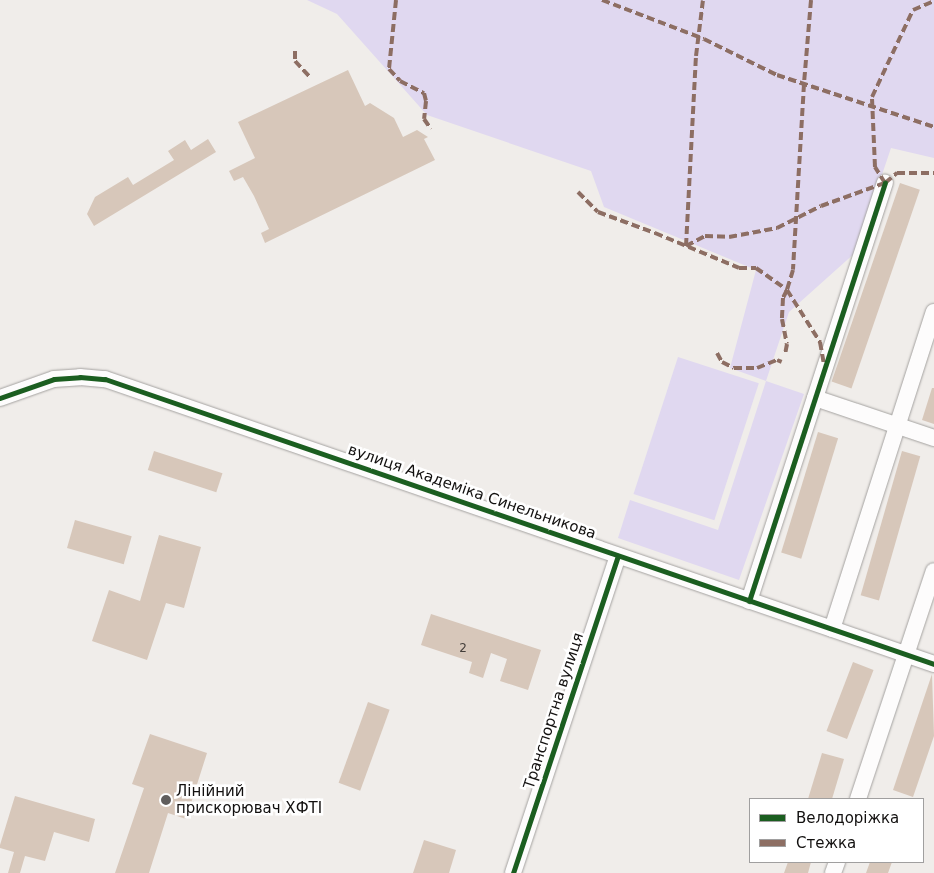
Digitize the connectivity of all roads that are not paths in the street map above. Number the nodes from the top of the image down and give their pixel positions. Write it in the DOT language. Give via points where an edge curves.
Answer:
graph roads {
  1 [pos="885,183"];
  2 [pos="934,312"];
  3 [pos="0,398"];
  4 [pos="815,398"];
  5 [pos="898,425"];
  6 [pos="934,438"];
  7 [pos="618,556"];
  8 [pos="934,571"];
  9 [pos="749,601"];
  10 [pos="832,629"];
  11 [pos="907,655"];
  12 [pos="934,664"];
  13 [pos="858,798"];
  14 [pos="513,873"];
  1 -- 4 [label="street"];
  2 -- 5 [label="street"];
  3 -- 7 [label="street, вулиця Академіка Синельникова" via="54,379 105,379"];
  4 -- 5 [label="street"];
  4 -- 9 [label="street"];
  5 -- 6 [label="street"];
  5 -- 10 [label="street"];
  7 -- 9 [label="street, вулиця Академіка Синельникова"];
  7 -- 14 [label="street, Транспортна вулиця"];
  8 -- 11 [label="street"];
  9 -- 10 [label="street, вулиця Академіка Синельникова"];
  10 -- 11 [label="street, вулиця Академіка Синельникова"];
  11 -- 12 [label="street, вулиця Академіка Синельникова"];
  11 -- 13 [label="street"];
}
